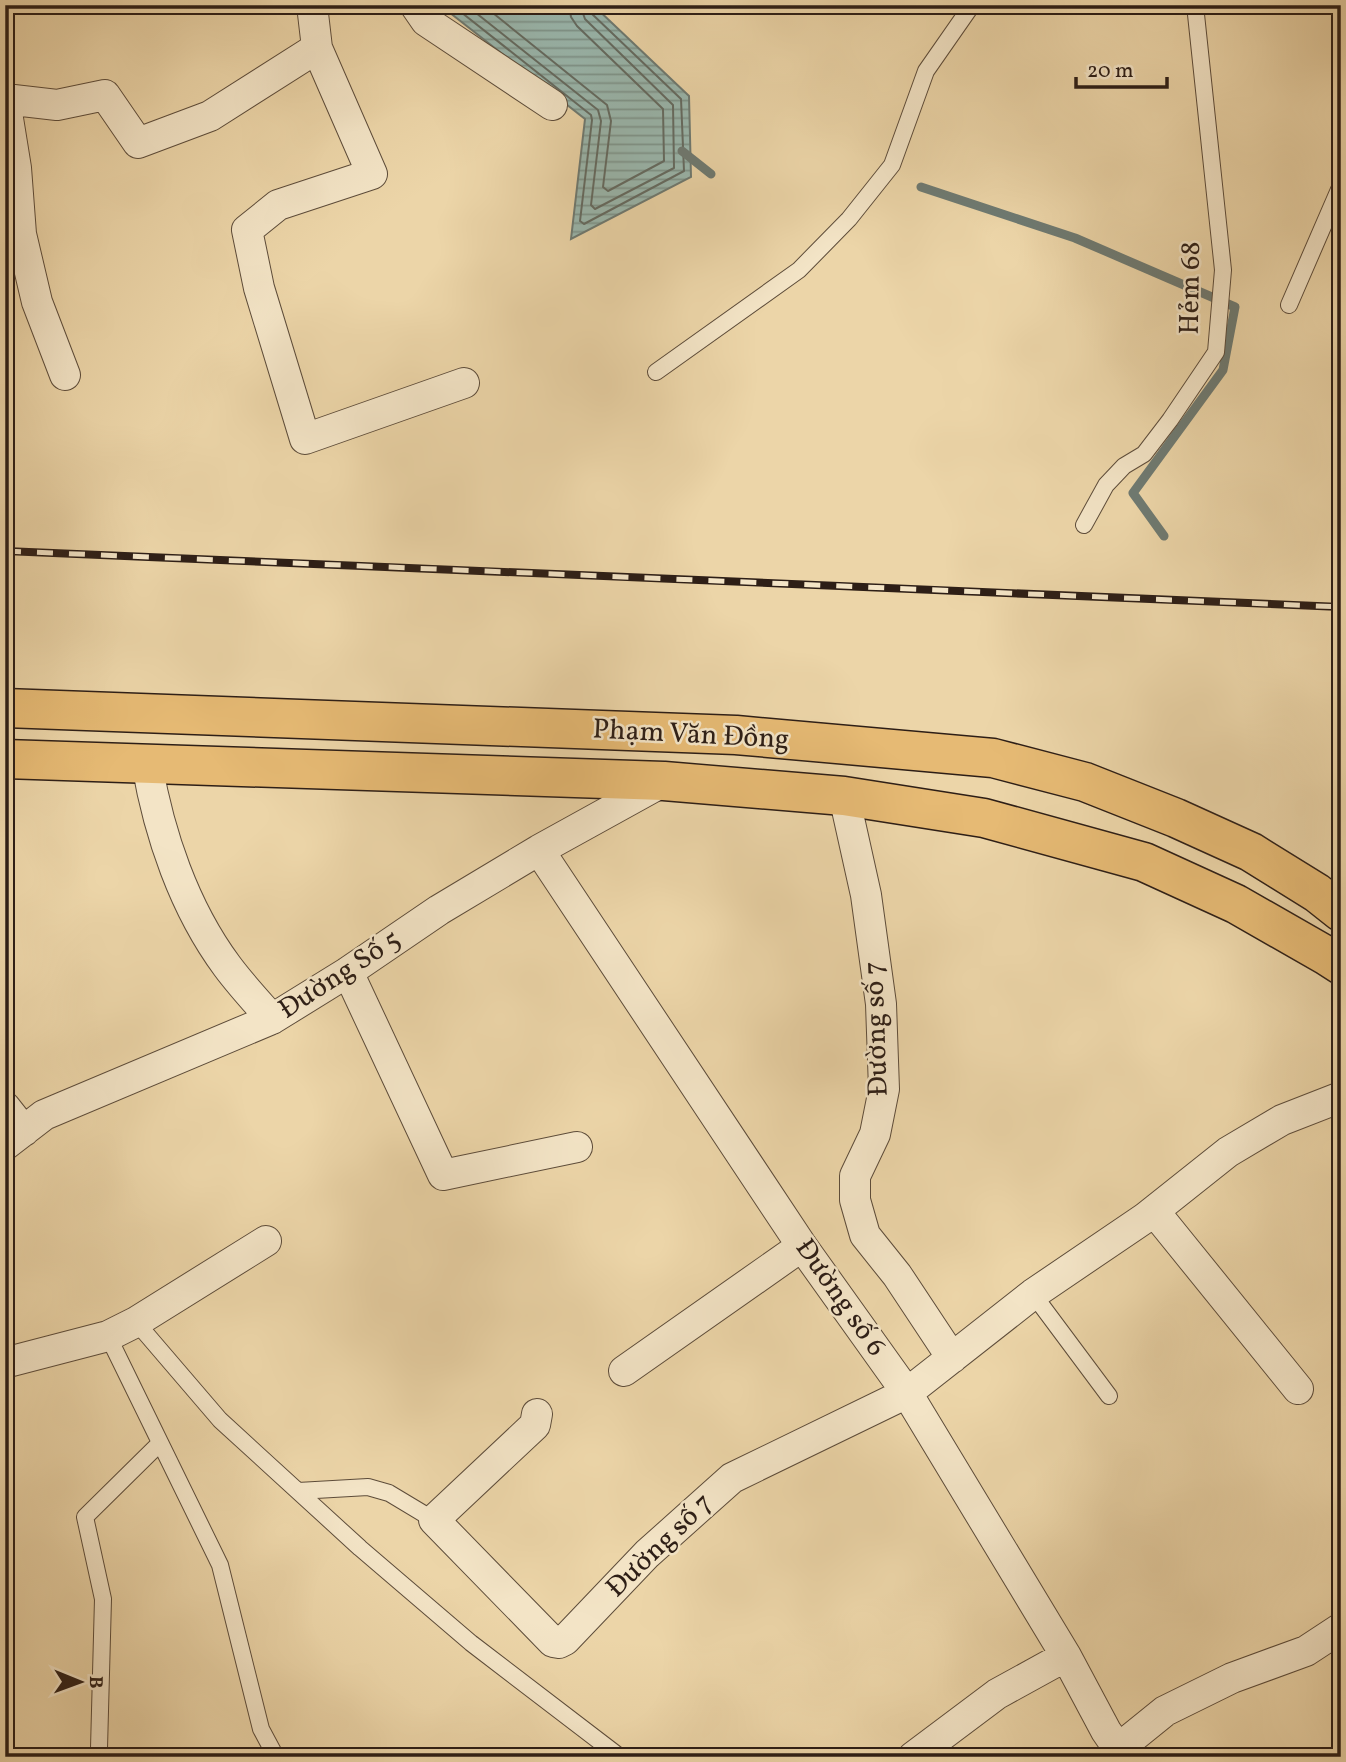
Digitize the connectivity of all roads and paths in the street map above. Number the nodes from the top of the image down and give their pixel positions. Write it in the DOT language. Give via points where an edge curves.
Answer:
graph roads {
  1 [pos="312,5"];
  2 [pos="415,5"];
  3 [pos="972,5"];
  4 [pos="1195,5"];
  5 [pos="317,48"];
  6 [pos="5,99"];
  7 [pos="552,105"];
  8 [pos="1341,185"];
  9 [pos="1289,305"];
  10 [pos="656,372"];
  11 [pos="65,375"];
  12 [pos="464,383"];
  13 [pos="1084,525"];
  14 [pos="5,708"];
  15 [pos="5,759"];
  16 [pos="147,764"];
  17 [pos="664,781"];
  18 [pos="844,796"];
  19 [pos="539,850"];
  20 [pos="1341,912"];
  21 [pos="1341,965"];
  22 [pos="348,972"];
  23 [pos="272,1019"];
  24 [pos="1341,1097"];
  25 [pos="5,1107"];
  26 [pos="14,1138"];
  27 [pos="577,1147"];
  28 [pos="1154,1211"];
  29 [pos="265,1241"];
  30 [pos="802,1246"];
  31 [pos="1032,1294"];
  32 [pos="136,1322"];
  33 [pos="108,1336"];
  34 [pos="952,1358"];
  35 [pos="5,1360"];
  36 [pos="624,1371"];
  37 [pos="1298,1389"];
  38 [pos="907,1393"];
  39 [pos="1109,1396"];
  40 [pos="537,1414"];
  41 [pos="159,1444"];
  42 [pos="298,1491"];
  43 [pos="434,1520"];
  44 [pos="1341,1628"];
  45 [pos="1066,1656"];
  46 [pos="1121,1753"];
  47 [pos="102,1757"];
  48 [pos="276,1757"];
  49 [pos="620,1757"];
  50 [pos="913,1757"];
  1 -- 5 [label="street"];
  2 -- 7 [label="street" via="426,21"];
  3 -- 10 [label="lane" via="926,71 892,164 849,219 799,270"];
  4 -- 13 [label="lane, Hẻm 68" via="1222,280 1216,352 1144,454 1106,485"];
  5 -- 6 [label="street" via="210,116 138,142 105,95 57,106"];
  5 -- 12 [label="street" via="372,174 278,205 247,230 259,288 305,439"];
  6 -- 11 [label="street" via="21,233 37,302"];
  8 -- 9 [label="lane"];
  14 -- 20 [label="highway, Phạm Văn Đồng" via="736,735 993,758 1085,782 1175,818 1251,852"];
  15 -- 16 [label="highway, Phạm Văn Đồng"];
  16 -- 17 [label="highway, Phạm Văn Đồng"];
  16 -- 23 [label="street" via="153,800 185,896 226,965"];
  17 -- 18 [label="highway, Phạm Văn Đồng"];
  17 -- 19 [label="street, Đường Số 5"];
  18 -- 21 [label="highway, Phạm Văn Đồng" via="984,818 1144,862 1236,904"];
  18 -- 34 [label="street, Đường số 7" via="866,895 881,1004 884,1089 875,1134 855,1176 855,1200 865,1235"];
  19 -- 22 [label="street, Đường Số 5"];
  19 -- 30 [label="street, Đường số 6"];
  22 -- 23 [label="street, Đường Số 5"];
  22 -- 27 [label="street" via="443,1175"];
  23 -- 26 [label="street, Đường Số 5" via="44,1115"];
  24 -- 28 [label="street, Đường số 7" via="1282,1120 1228,1152"];
  25 -- 26 [label="street"];
  28 -- 31 [label="street, Đường số 7"];
  28 -- 37 [label="street"];
  29 -- 32 [label="street"];
  30 -- 36 [label="street"];
  30 -- 38 [label="street, Đường số 6"];
  31 -- 34 [label="street, Đường số 7"];
  31 -- 39 [label="lane"];
  32 -- 33 [label="street"];
  32 -- 42 [label="lane" via="220,1420"];
  33 -- 35 [label="street"];
  33 -- 41 [label="lane"];
  34 -- 38 [label="street, Đường số 7"];
  38 -- 43 [label="street, Đường số 7" via="732,1478 647,1554 559,1643"];
  38 -- 45 [label="street, Đường số 6"];
  40 -- 43 [label="street" via="535,1425"];
  41 -- 47 [label="lane" via="85,1517 103,1599"];
  41 -- 48 [label="lane" via="220,1565 261,1729"];
  42 -- 43 [label="lane" via="368,1487 389,1493"];
  42 -- 49 [label="lane" via="471,1643"];
  44 -- 46 [label="street" via="1306,1651 1232,1678 1166,1711"];
  45 -- 46 [label="street, Đường số 6"];
  45 -- 50 [label="street" via="997,1695"];
}
